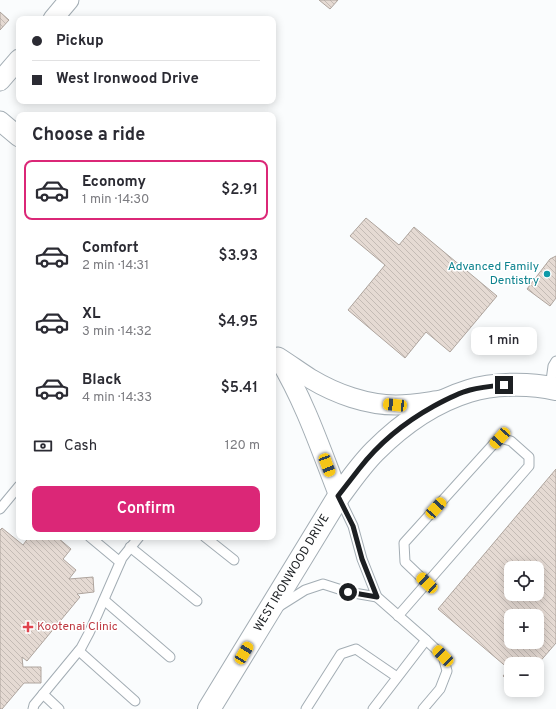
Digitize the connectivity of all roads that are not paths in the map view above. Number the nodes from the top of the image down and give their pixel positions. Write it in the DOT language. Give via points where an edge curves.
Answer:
graph roads {
  1 [pos="16,62"];
  2 [pos="0,81"];
  3 [pos="0,121"];
  4 [pos="16,134"];
  5 [pos="276,356"];
  6 [pos="276,356"];
  7 [pos="556,361"];
  8 [pos="553,388"];
  9 [pos="445,400"];
  10 [pos="16,489"];
  11 [pos="338,496"];
  12 [pos="0,508"];
  13 [pos="94,540"];
  14 [pos="136,540"];
  15 [pos="209,540"];
  16 [pos="130,547"];
  17 [pos="234,560"];
  18 [pos="120,562"];
  19 [pos="427,583"];
  20 [pos="377,597"];
  21 [pos="104,600"];
  22 [pos="197,601"];
  23 [pos="267,614"];
  24 [pos="398,616"];
  25 [pos="426,640"];
  26 [pos="79,651"];
  27 [pos="170,657"];
  28 [pos="397,677"];
  29 [pos="43,694"];
  30 [pos="135,701"];
  31 [pos="210,708"];
  32 [pos="33,709"];
  33 [pos="59,709"];
  34 [pos="306,709"];
  35 [pos="372,709"];
  36 [pos="423,709"];
  1 -- 2 [label="street"];
  3 -- 4 [label="street"];
  5 -- 9 [label="street" via="333,390 366,401 395,405"];
  6 -- 11 [label="street" via="308,414"];
  7 -- 8 [label="lane"];
  8 -- 9 [label="street, WEST IRONWOOD DRIVE" via="516,384 492,386 469,390"];
  9 -- 11 [label="street, WEST IRONWOOD DRIVE" via="418,415 395,433 362,465"];
  10 -- 12 [label="lane"];
  11 -- 20 [label="lane" via="353,526 362,559"];
  11 -- 23 [label="street, WEST IRONWOOD DRIVE"];
  13 -- 18 [label="lane"];
  14 -- 16 [label="lane"];
  15 -- 17 [label="lane"];
  16 -- 18 [label="lane"];
  16 -- 22 [label="lane"];
  18 -- 21 [label="lane"];
  19 -- 19 [label="lane" via="530,466 529,457 511,441 500,438 404,543 405,562"];
  19 -- 24 [label="lane"];
  20 -- 23 [label="lane" via="323,584 305,590"];
  20 -- 24 [label="lane"];
  21 -- 26 [label="lane"];
  21 -- 27 [label="lane"];
  23 -- 31 [label="street, WEST IRONWOOD DRIVE"];
  24 -- 25 [label="lane"];
  25 -- 28 [label="lane"];
  25 -- 36 [label="lane" via="443,656 447,671 440,689"];
  26 -- 29 [label="lane"];
  26 -- 30 [label="lane"];
  28 -- 34 [label="lane" via="356,649 341,654"];
  28 -- 35 [label="lane"];
  29 -- 32 [label="lane"];
  29 -- 33 [label="lane"];
}
